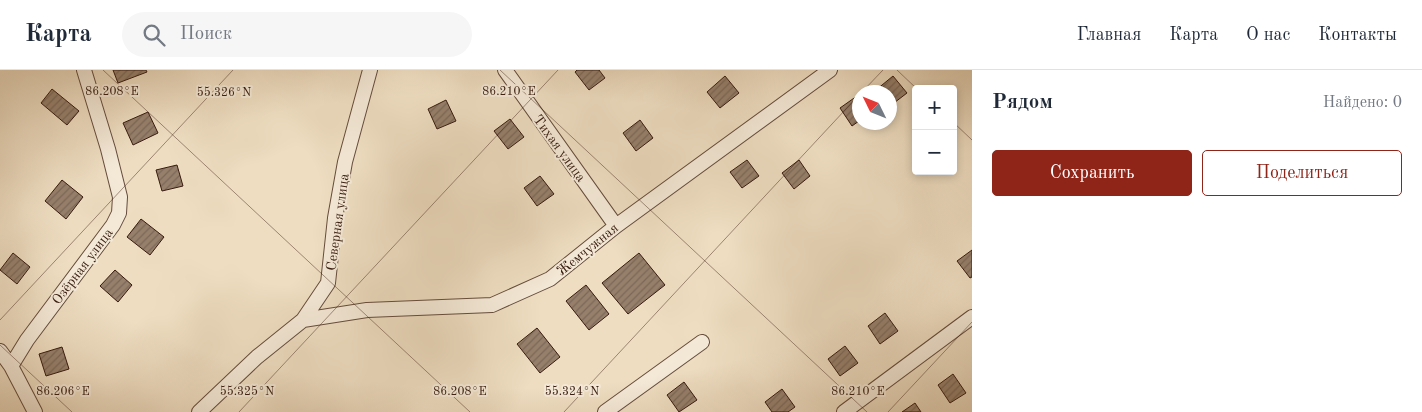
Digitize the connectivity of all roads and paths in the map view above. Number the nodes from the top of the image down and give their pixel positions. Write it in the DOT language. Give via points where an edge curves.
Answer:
graph roads {
  1 [pos="84,70"];
  2 [pos="370,70"];
  3 [pos="505,70"];
  4 [pos="830,70"];
  5 [pos="616,226"];
  6 [pos="972,317"];
  7 [pos="303,320"];
  8 [pos="702,342"];
  9 [pos="0,351"];
  10 [pos="11,366"];
  11 [pos="35,412"];
  12 [pos="200,412"];
  13 [pos="604,412"];
  14 [pos="844,412"];
  1 -- 10 [label="street, Озёрная улица" via="113,168 120,197 119,213"];
  2 -- 7 [label="street, Северная улица" via="345,162 328,283"];
  3 -- 5 [label="street, Тихая улица"];
  4 -- 5 [label="street, Жемчужная"];
  5 -- 7 [label="street, Жемчужная" via="550,279 492,305 367,310"];
  6 -- 14 [label="street"];
  7 -- 12 [label="street, Северная улица" via="257,357"];
  8 -- 13 [label="street"];
  9 -- 10 [label="street"];
  10 -- 11 [label="street"];
}
